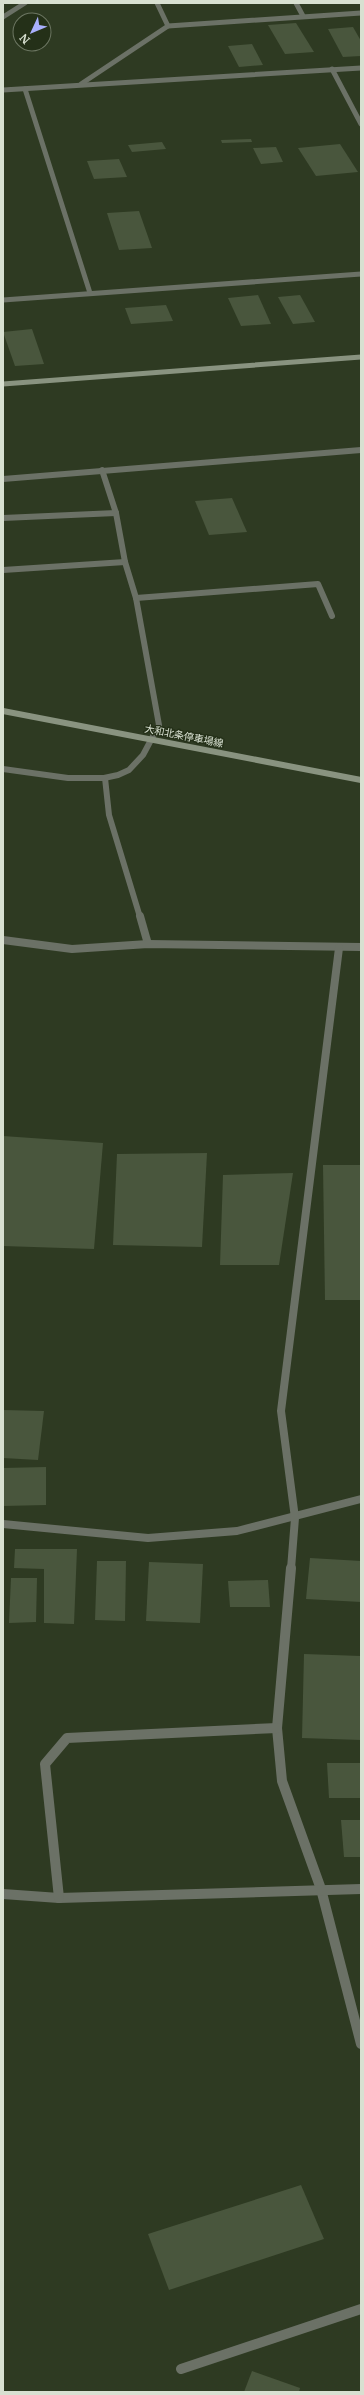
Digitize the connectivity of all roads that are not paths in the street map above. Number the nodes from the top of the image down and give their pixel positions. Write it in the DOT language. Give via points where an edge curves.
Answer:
graph roads {
  1 [pos="24,3"];
  2 [pos="157,3"];
  3 [pos="296,3"];
  4 [pos="361,13"];
  5 [pos="303,16"];
  6 [pos="3,17"];
  7 [pos="168,26"];
  8 [pos="361,68"];
  9 [pos="332,70"];
  10 [pos="80,85"];
  11 [pos="25,89"];
  12 [pos="3,90"];
  13 [pos="361,124"];
  14 [pos="361,274"];
  15 [pos="90,293"];
  16 [pos="3,300"];
  17 [pos="361,357"];
  18 [pos="3,384"];
  19 [pos="361,450"];
  20 [pos="102,470"];
  21 [pos="3,478"];
  22 [pos="116,513"];
  23 [pos="3,518"];
  24 [pos="125,562"];
  25 [pos="3,570"];
  26 [pos="136,598"];
  27 [pos="332,616"];
  28 [pos="3,711"];
  29 [pos="155,740"];
  30 [pos="3,769"];
  31 [pos="105,778"];
  32 [pos="361,780"];
  33 [pos="3,940"];
  34 [pos="148,944"];
  35 [pos="361,946"];
  36 [pos="339,948"];
  37 [pos="361,1499"];
  38 [pos="295,1518"];
  39 [pos="3,1524"];
  40 [pos="277,1728"];
  41 [pos="321,1889"];
  42 [pos="361,1889"];
  43 [pos="3,1894"];
  44 [pos="59,1898"];
  45 [pos="361,2044"];
  46 [pos="361,2309"];
  47 [pos="181,2369"];
  1 -- 6 [label="street"];
  2 -- 7 [label="street"];
  3 -- 5 [label="street"];
  4 -- 5 [label="street"];
  5 -- 7 [label="street"];
  7 -- 10 [label="street"];
  8 -- 9 [label="street"];
  9 -- 10 [label="street"];
  9 -- 13 [label="street"];
  10 -- 11 [label="street"];
  11 -- 12 [label="street"];
  11 -- 15 [label="street"];
  14 -- 15 [label="street"];
  15 -- 16 [label="street"];
  17 -- 18 [label="street"];
  19 -- 20 [label="street"];
  20 -- 21 [label="street"];
  20 -- 22 [label="street"];
  22 -- 23 [label="street"];
  22 -- 24 [label="street"];
  24 -- 25 [label="street"];
  24 -- 26 [label="street"];
  26 -- 27 [label="street" via="318,584"];
  26 -- 29 [label="street" via="159,725"];
  28 -- 29 [label="street, 大和北条停車場線"];
  29 -- 31 [label="street" via="129,770"];
  29 -- 32 [label="street, 大和北条停車場線"];
  30 -- 31 [label="street" via="40,776"];
  31 -- 34 [label="street" via="109,815"];
  33 -- 34 [label="street" via="72,948"];
  34 -- 36 [label="street"];
  35 -- 36 [label="street"];
  36 -- 38 [label="street" via="281,1411"];
  37 -- 38 [label="street"];
  38 -- 39 [label="street" via="237,1531 148,1538"];
  38 -- 40 [label="street"];
  40 -- 41 [label="street" via="282,1781"];
  40 -- 44 [label="street" via="67,1738 45,1764"];
  41 -- 42 [label="street"];
  41 -- 44 [label="street"];
  41 -- 45 [label="street"];
  43 -- 44 [label="street"];
  46 -- 47 [label="street"];
}
